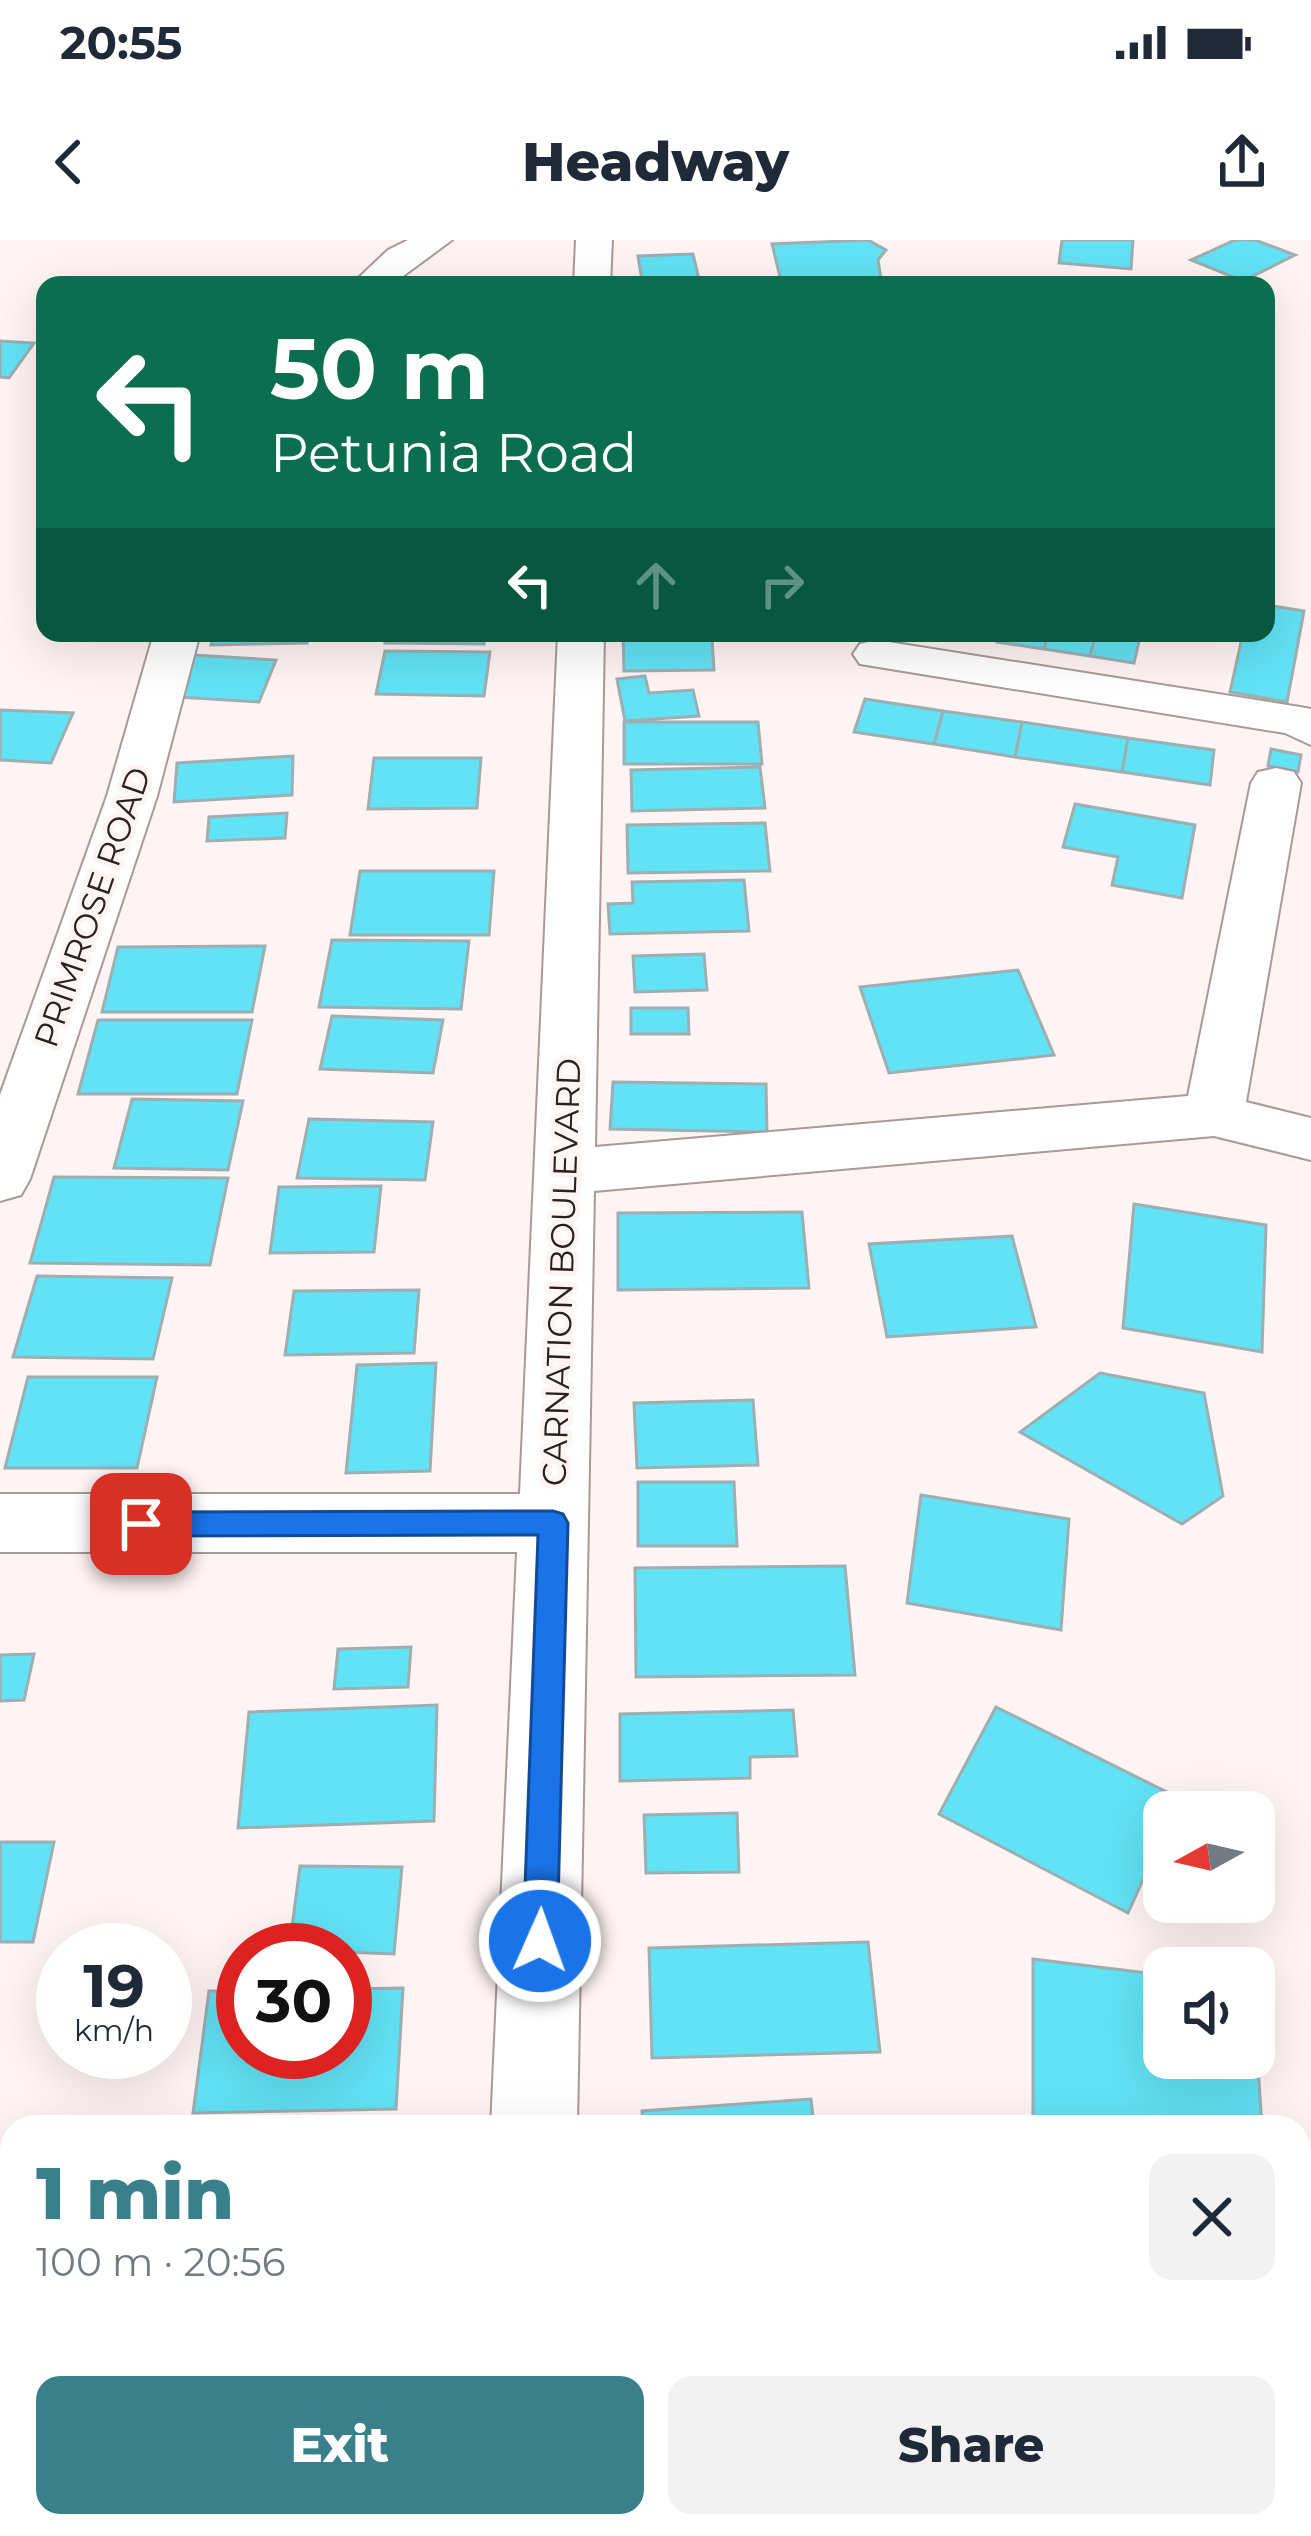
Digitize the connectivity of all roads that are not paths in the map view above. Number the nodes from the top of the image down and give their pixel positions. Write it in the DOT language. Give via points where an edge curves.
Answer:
graph roads {
  1 [pos="434,240"];
  2 [pos="594,240"];
  3 [pos="380,276"];
  4 [pos="592,276"];
  5 [pos="175,642"];
  6 [pos="581,642"];
  7 [pos="875,654"];
  8 [pos="1258,714"];
  9 [pos="1311,731"];
  10 [pos="1293,766"];
  11 [pos="1214,1114"];
  12 [pos="1311,1139"];
  13 [pos="564,1172"];
  14 [pos="0,1179"];
  15 [pos="0,1522"];
  16 [pos="553,1523"];
  17 [pos="534,2115"];
  1 -- 3 [label="street"];
  2 -- 4 [label="street"];
  5 -- 14 [label="street, PRIMROSE ROAD" via="132,796"];
  6 -- 13 [label="street, CARNATION BOULEVARD"];
  7 -- 8 [label="street"];
  8 -- 9 [label="street" via="1300,721"];
  8 -- 10 [label="street" via="1247,766 1260,780"];
  10 -- 11 [label="street"];
  11 -- 12 [label="street"];
  11 -- 13 [label="street"];
  13 -- 16 [label="street, CARNATION BOULEVARD"];
  15 -- 16 [label="street"];
  16 -- 17 [label="street, CARNATION BOULEVARD"];
}
